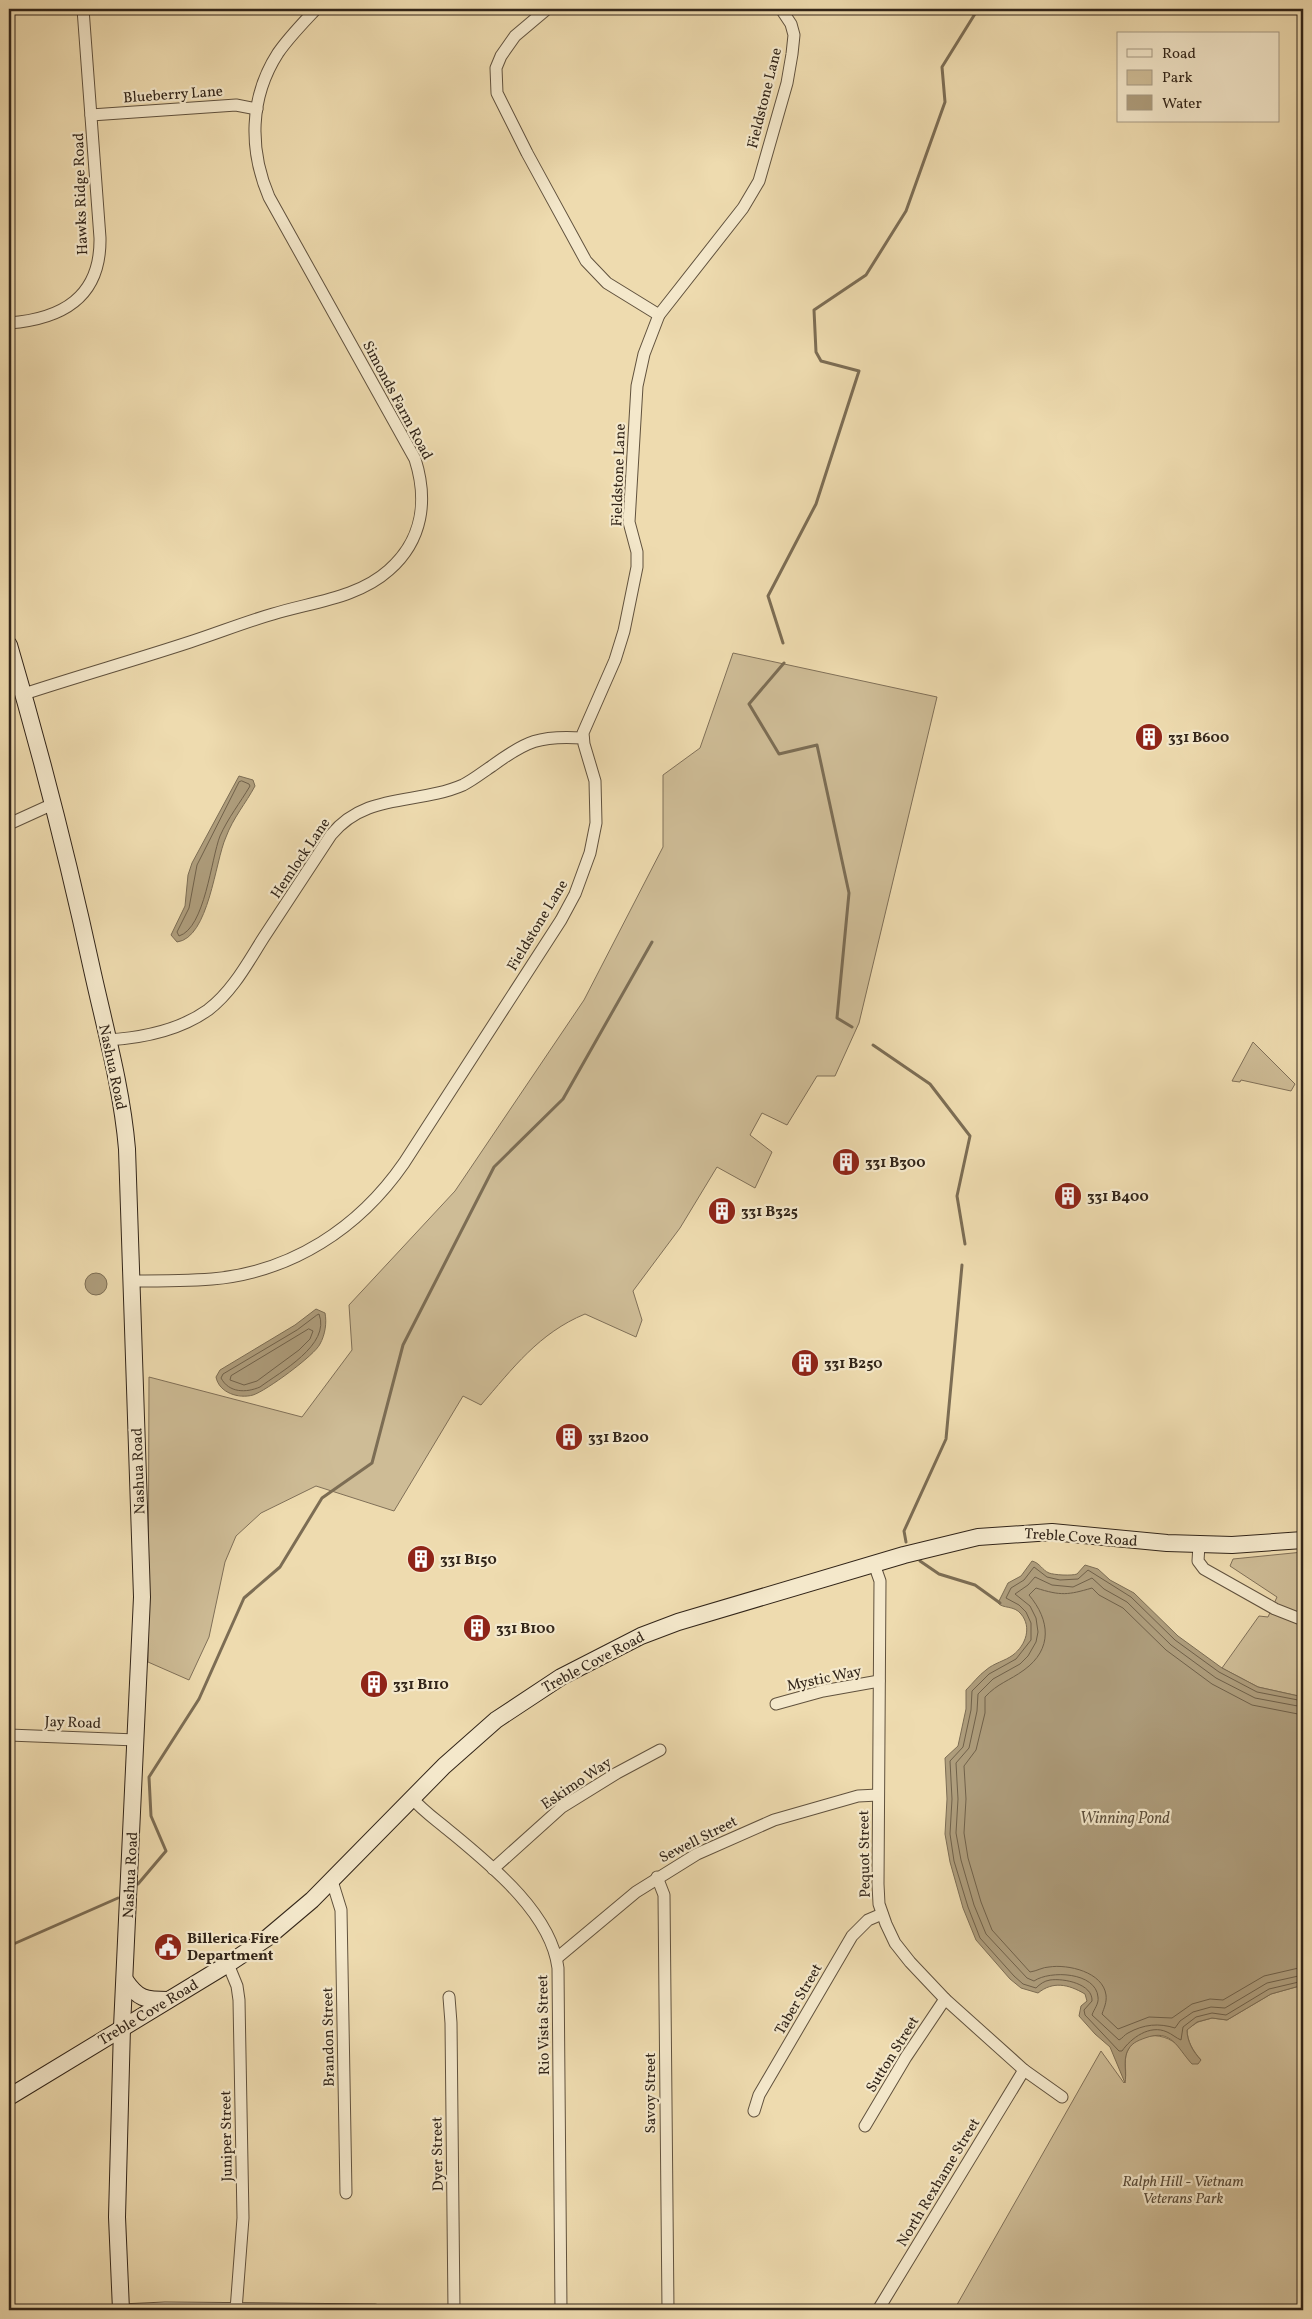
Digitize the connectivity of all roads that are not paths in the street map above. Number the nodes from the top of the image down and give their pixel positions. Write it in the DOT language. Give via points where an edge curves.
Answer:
graph roads {
  1 [pos="83,9"];
  2 [pos="316,9"];
  3 [pos="547,9"];
  4 [pos="781,9"];
  5 [pos="257,109"];
  6 [pos="91,115"];
  7 [pos="659,315"];
  8 [pos="9,323"];
  9 [pos="9,645"];
  10 [pos="24,694"];
  11 [pos="583,738"];
  12 [pos="53,804"];
  13 [pos="9,824"];
  14 [pos="107,1040"];
  15 [pos="132,1281"];
  16 [pos="1303,1540"];
  17 [pos="1199,1545"];
  18 [pos="874,1564"];
  19 [pos="1303,1620"];
  20 [pos="878,1681"];
  21 [pos="776,1704"];
  22 [pos="9,1735"];
  23 [pos="136,1740"];
  24 [pos="660,1750"];
  25 [pos="878,1795"];
  26 [pos="412,1798"];
  27 [pos="493,1869"];
  28 [pos="657,1877"];
  29 [pos="332,1881"];
  30 [pos="882,1914"];
  31 [pos="557,1958"];
  32 [pos="228,1964"];
  33 [pos="125,1980"];
  34 [pos="448,1997"];
  35 [pos="945,1998"];
  36 [pos="168,2000"];
  37 [pos="122,2027"];
  38 [pos="1024,2070"];
  39 [pos="9,2097"];
  40 [pos="1062,2097"];
  41 [pos="754,2111"];
  42 [pos="865,2126"];
  43 [pos="346,2193"];
  44 [pos="121,2310"];
  45 [pos="236,2310"];
  46 [pos="375,2310"];
  47 [pos="454,2310"];
  48 [pos="561,2310"];
  49 [pos="668,2310"];
  50 [pos="878,2310"];
  1 -- 6 [label="street, Hawks Ridge Road"];
  2 -- 5 [label="street, Simonds Farm Road" via="273,62 262,86"];
  3 -- 7 [label="street" via="515,36 501,56 496,68 497,93 586,261 607,284"];
  4 -- 7 [label="street, Fieldstone Lane" via="794,35 792,54 787,83 758,181 744,208"];
  5 -- 6 [label="street, Blueberry Lane" via="236,105"];
  5 -- 10 [label="street, Simonds Farm Road" via="255,149 269,197 414,459 423,495 416,531 403,555 390,569 354,591"];
  6 -- 8 [label="street, Hawks Ridge Road" via="100,246 93,275 76,300 57,313 36,321"];
  7 -- 11 [label="street, Fieldstone Lane" via="644,354 634,415 629,522 637,552 637,567 615,660"];
  9 -- 10 [label="main road, Nashua Road"];
  10 -- 12 [label="main road, Nashua Road"];
  11 -- 14 [label="street, Hemlock Lane" via="548,737 532,741 463,785 357,812 331,835 241,973 215,1004 177,1026 130,1038"];
  11 -- 15 [label="street, Fieldstone Lane" via="595,782 596,823 590,853 575,894 552,935 383,1191 334,1235 302,1254 268,1267 213,1279"];
  12 -- 13 [label="street"];
  12 -- 14 [label="main road, Nashua Road"];
  14 -- 15 [label="main road, Nashua Road" via="125,1126"];
  15 -- 23 [label="main road, Nashua Road" via="142,1596"];
  16 -- 17 [label="main road, Treble Cove Road"];
  17 -- 18 [label="main road, Treble Cove Road" via="1070,1533 1023,1533 958,1540"];
  17 -- 19 [label="street" via="1198,1561 1204,1569 1275,1609"];
  18 -- 20 [label="street, Pequot Street" via="880,1581"];
  18 -- 26 [label="main road, Treble Cove Road" via="678,1622 616,1647 514,1707 462,1749"];
  20 -- 21 [label="street, Mystic Way"];
  20 -- 25 [label="street, Pequot Street"];
  22 -- 23 [label="street, Jay Road"];
  23 -- 33 [label="main road, Nashua Road"];
  24 -- 27 [label="street, Eskimo Way" via="562,1807"];
  25 -- 28 [label="street, Sewell Street" via="858,1796 768,1823 718,1844"];
  25 -- 30 [label="street, Pequot Street" via="878,1884"];
  26 -- 27 [label="street, Rio Vista Street"];
  26 -- 29 [label="main road, Treble Cove Road"];
  27 -- 31 [label="street, Rio Vista Street" via="542,1923"];
  28 -- 31 [label="street, Sewell Street"];
  28 -- 49 [label="street, Savoy Street" via="664,1895"];
  29 -- 32 [label="main road, Treble Cove Road" via="284,1924"];
  29 -- 43 [label="street, Brandon Street" via="341,1910"];
  30 -- 35 [label="street, Pequot Street" via="902,1952"];
  30 -- 41 [label="street, Taber Street" via="868,1920 852,1936 759,2095"];
  31 -- 48 [label="street, Rio Vista Street"];
  32 -- 36 [label="main road, Treble Cove Road"];
  32 -- 45 [label="street, Juniper Street" via="239,2000 242,2128 242,2237"];
  33 -- 36 [label="main road" via="147,2000"];
  33 -- 37 [label="main road, Nashua Road"];
  34 -- 47 [label="street, Dyer Street" via="451,2023"];
  35 -- 38 [label="street, Pequot Street"];
  35 -- 42 [label="street, Sutton Street"];
  36 -- 37 [label="main road, Treble Cove Road"];
  37 -- 39 [label="main road, Treble Cove Road"];
  37 -- 44 [label="main road, Nashua Road" via="117,2217"];
  38 -- 40 [label="street, Pequot Street"];
  38 -- 50 [label="street, North Rexhame Street"];
  44 -- 45 [label="street"];
  45 -- 46 [label="street"];
}
